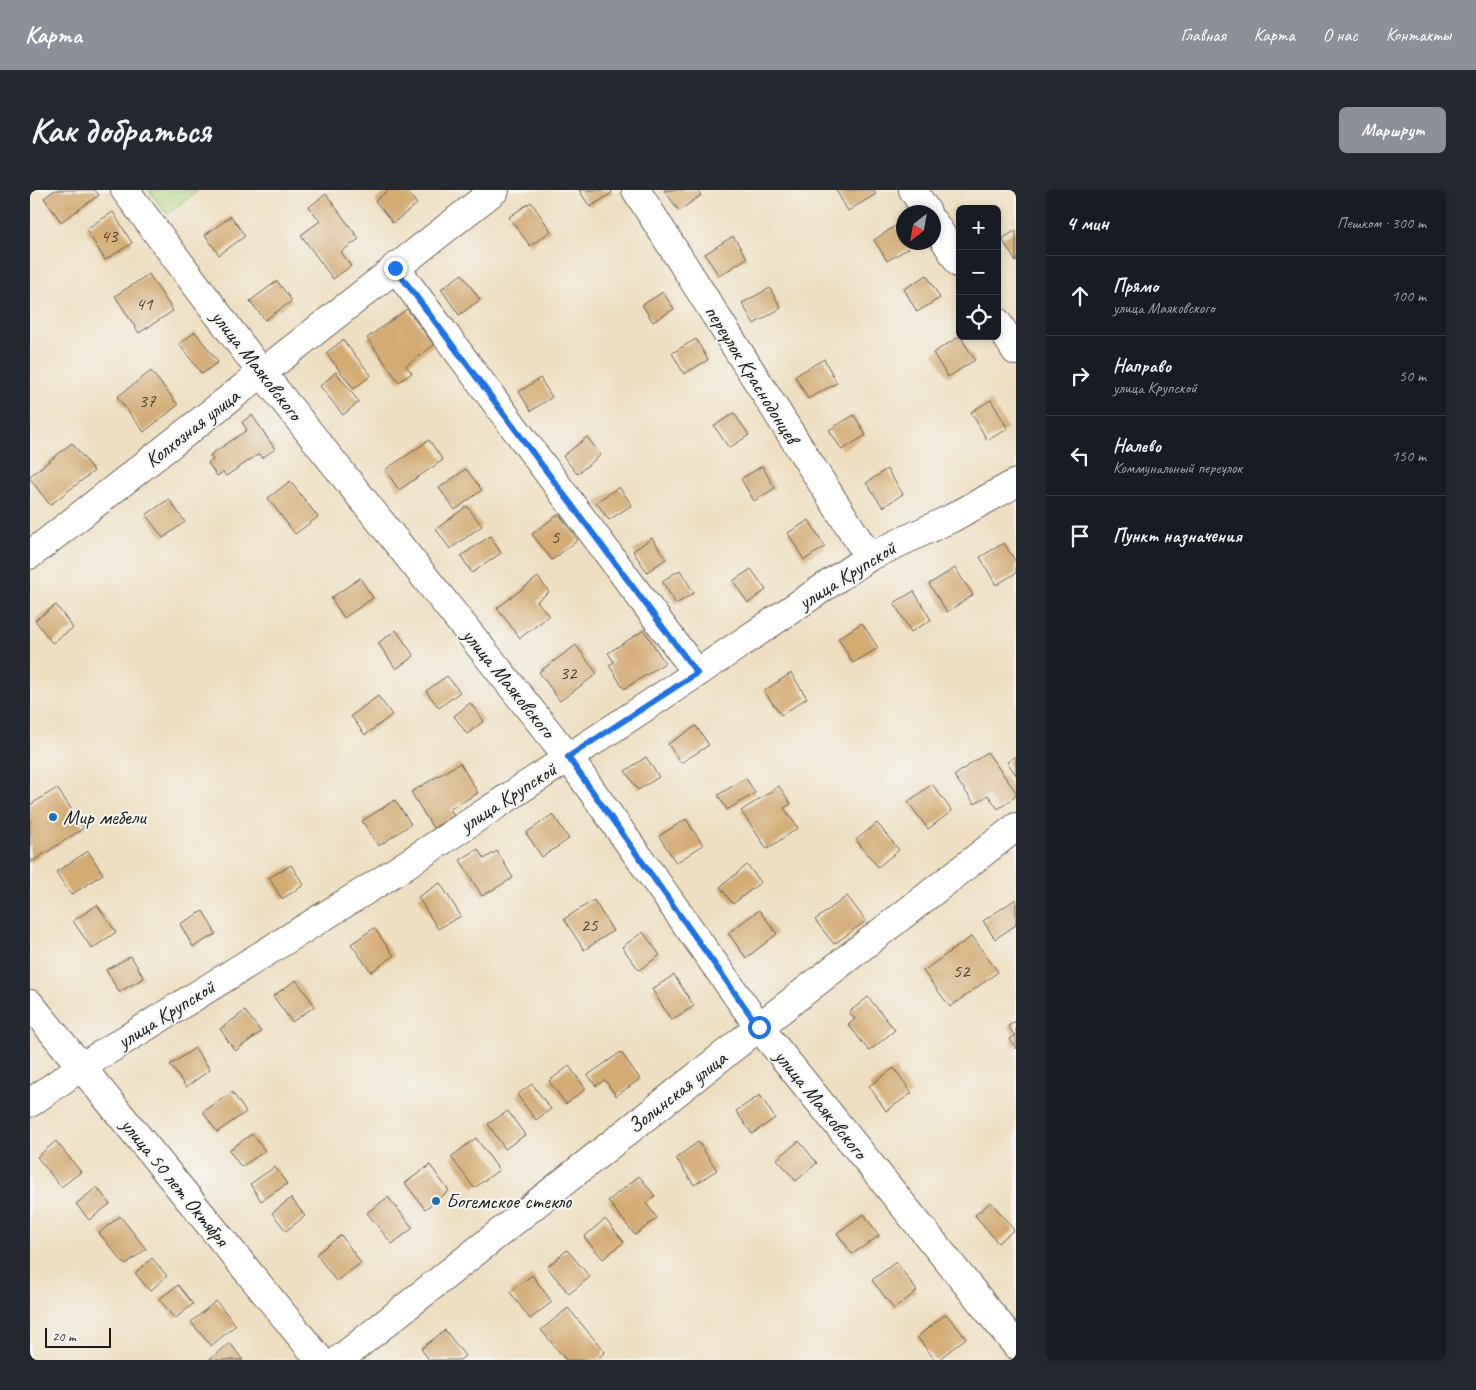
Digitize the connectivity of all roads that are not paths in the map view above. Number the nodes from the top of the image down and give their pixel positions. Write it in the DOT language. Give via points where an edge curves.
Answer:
graph roads {
  1 [pos="125,190"];
  2 [pos="495,190"];
  3 [pos="636,190"];
  4 [pos="912,190"];
  5 [pos="922,205"];
  6 [pos="941,234"];
  7 [pos="956,258"];
  8 [pos="395,268"];
  9 [pos="1001,328"];
  10 [pos="1016,351"];
  11 [pos="262,373"];
  12 [pos="1016,483"];
  13 [pos="30,555"];
  14 [pos="869,557"];
  15 [pos="697,673"];
  16 [pos="568,757"];
  17 [pos="1016,827"];
  18 [pos="30,1004"];
  19 [pos="759,1027"];
  20 [pos="81,1067"];
  21 [pos="30,1103"];
  22 [pos="1016,1345"];
  23 [pos="320,1360"];
  24 [pos="339,1360"];
  1 -- 11 [label="street, улица Маяковского"];
  2 -- 8 [label="street, Колхозная улица"];
  3 -- 14 [label="street, переулок Краснодонцев"];
  4 -- 5 [label="street"];
  6 -- 7 [label="street"];
  8 -- 11 [label="street, Колхозная улица"];
  8 -- 15 [label="street"];
  9 -- 10 [label="street"];
  11 -- 13 [label="street, Колхозная улица"];
  11 -- 16 [label="street, улица Маяковского"];
  12 -- 14 [label="street, улица Крупской"];
  14 -- 15 [label="street, улица Крупской"];
  15 -- 16 [label="street, улица Крупской"];
  16 -- 19 [label="street, улица Маяковского"];
  16 -- 20 [label="street, улица Крупской" via="381,881"];
  17 -- 19 [label="street, Золинская улица"];
  18 -- 20 [label="street, улица 50 лет Октября"];
  19 -- 22 [label="street, улица Маяковского"];
  19 -- 24 [label="street, Золинская улица"];
  20 -- 21 [label="street, улица Крупской"];
  20 -- 23 [label="street, улица 50 лет Октября"];
}
